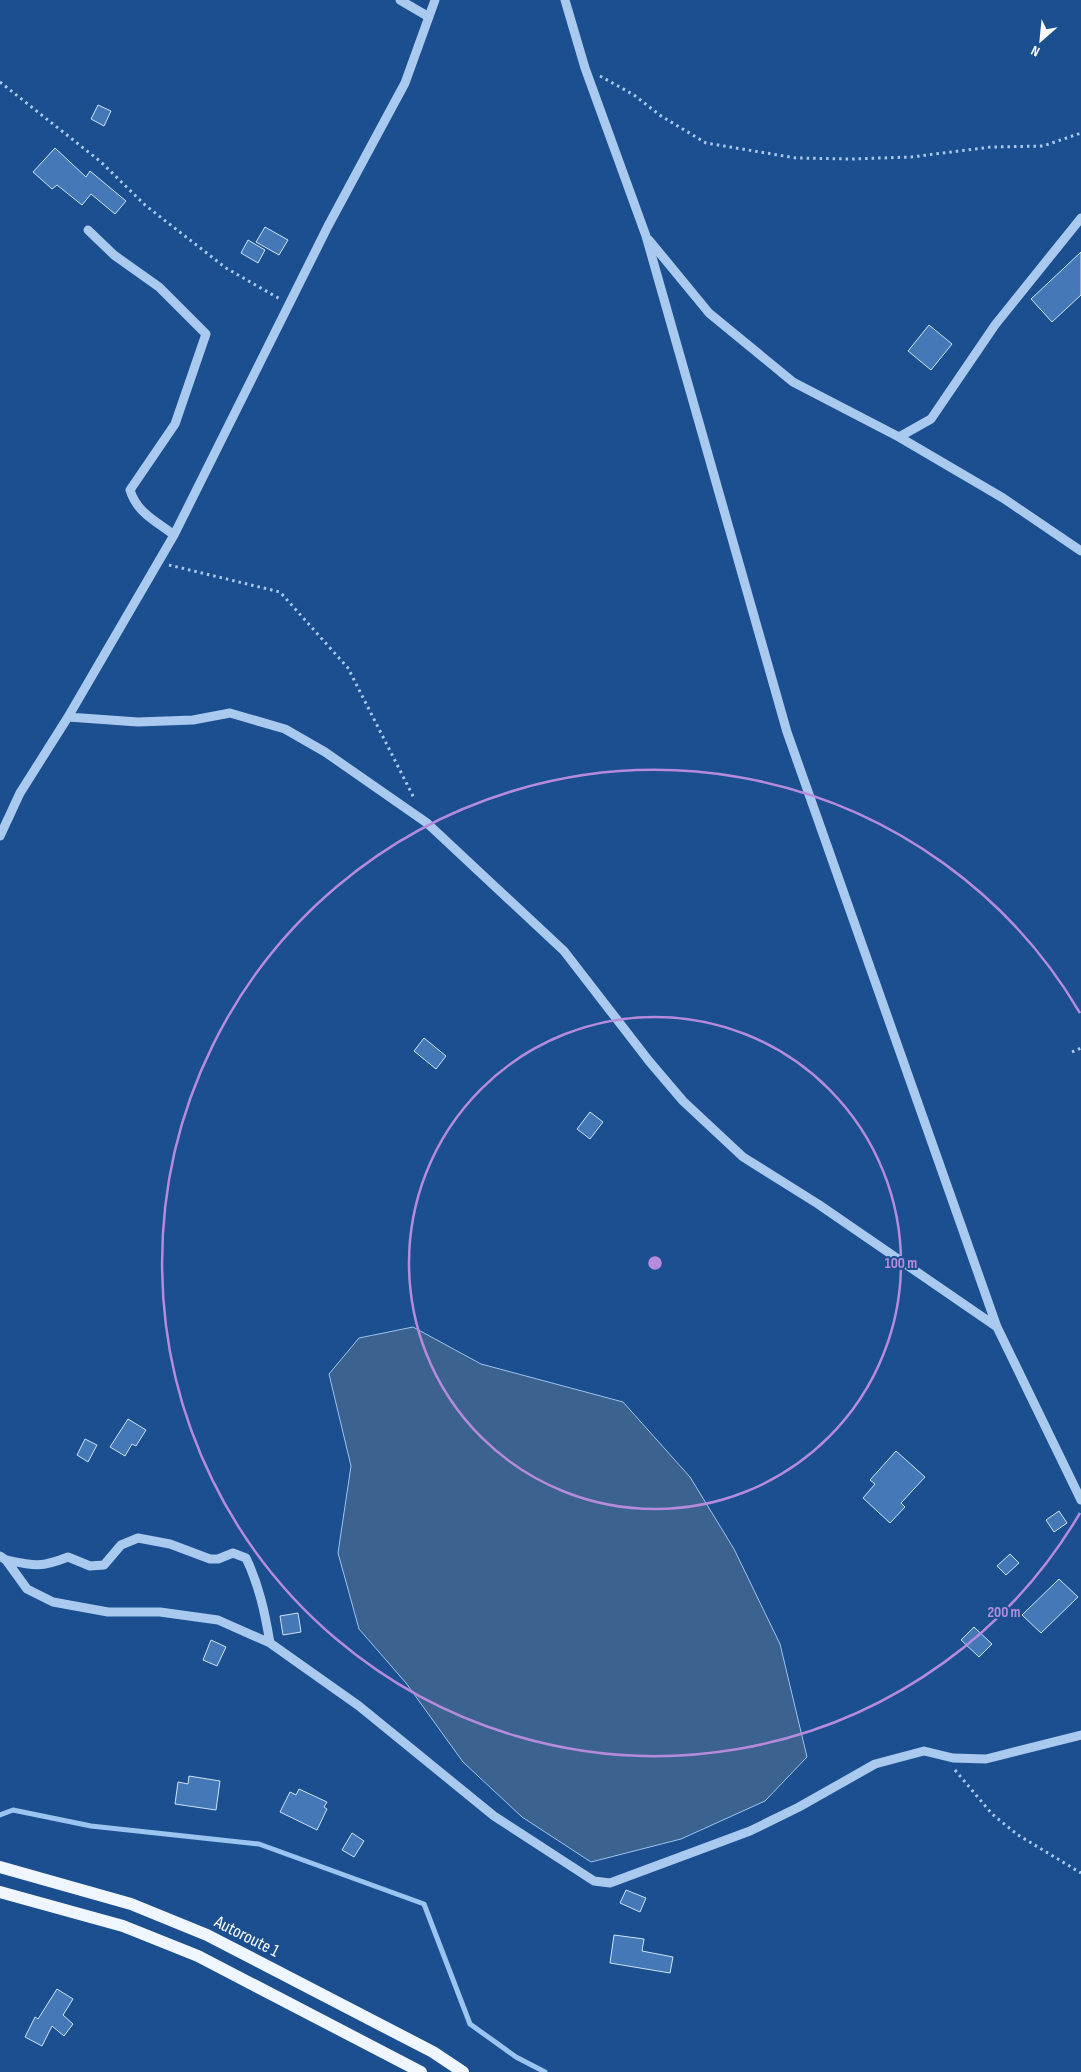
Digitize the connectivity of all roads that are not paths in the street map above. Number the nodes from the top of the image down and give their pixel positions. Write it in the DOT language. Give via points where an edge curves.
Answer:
graph roads {
  1 [pos="400,0"];
  2 [pos="435,0"];
  3 [pos="565,0"];
  4 [pos="429,17"];
  5 [pos="1081,218"];
  6 [pos="88,230"];
  7 [pos="646,236"];
  8 [pos="899,437"];
  9 [pos="174,535"];
  10 [pos="1081,551"];
  11 [pos="68,717"];
  12 [pos="0,836"];
  13 [pos="997,1327"];
  14 [pos="1081,1500"];
  15 [pos="3,1558"];
  16 [pos="270,1643"];
  17 [pos="1081,1735"];
  18 [pos="0,1868"];
  19 [pos="0,1892"];
  20 [pos="421,2072"];
  21 [pos="463,2072"];
  1 -- 4 [label="street"];
  2 -- 4 [label="street"];
  3 -- 7 [label="street" via="585,68"];
  4 -- 9 [label="street" via="405,84 328,226"];
  5 -- 8 [label="street" via="995,325 930,419"];
  6 -- 9 [label="street" via="114,255 159,287 206,334 175,424 130,490 134,503"];
  7 -- 8 [label="street" via="709,313 793,382"];
  7 -- 13 [label="street" via="787,732"];
  8 -- 10 [label="street" via="1003,498"];
  9 -- 11 [label="street"];
  11 -- 12 [label="street" via="20,793"];
  11 -- 13 [label="street" via="138,722 193,720 230,713 285,729 325,752 426,823 564,951 683,1101 743,1157 818,1204"];
  13 -- 14 [label="street"];
  15 -- 16 [label="street" via="27,1589 53,1602 108,1612 160,1612 218,1620"];
  15 -- 16 [label="street" via="46,1566 68,1557 90,1566 104,1565 121,1545 138,1538 170,1544 210,1559 233,1553 246,1558 254,1574"];
  16 -- 17 [label="street" via="359,1706 494,1816 594,1881 610,1883 750,1831 875,1764 924,1751 953,1758 986,1759"];
  18 -- 21 [label="main road, Autoroute 1" via="131,1904 207,1935 433,2052"];
  19 -- 20 [label="main road" via="123,1926 198,1956"];
}
